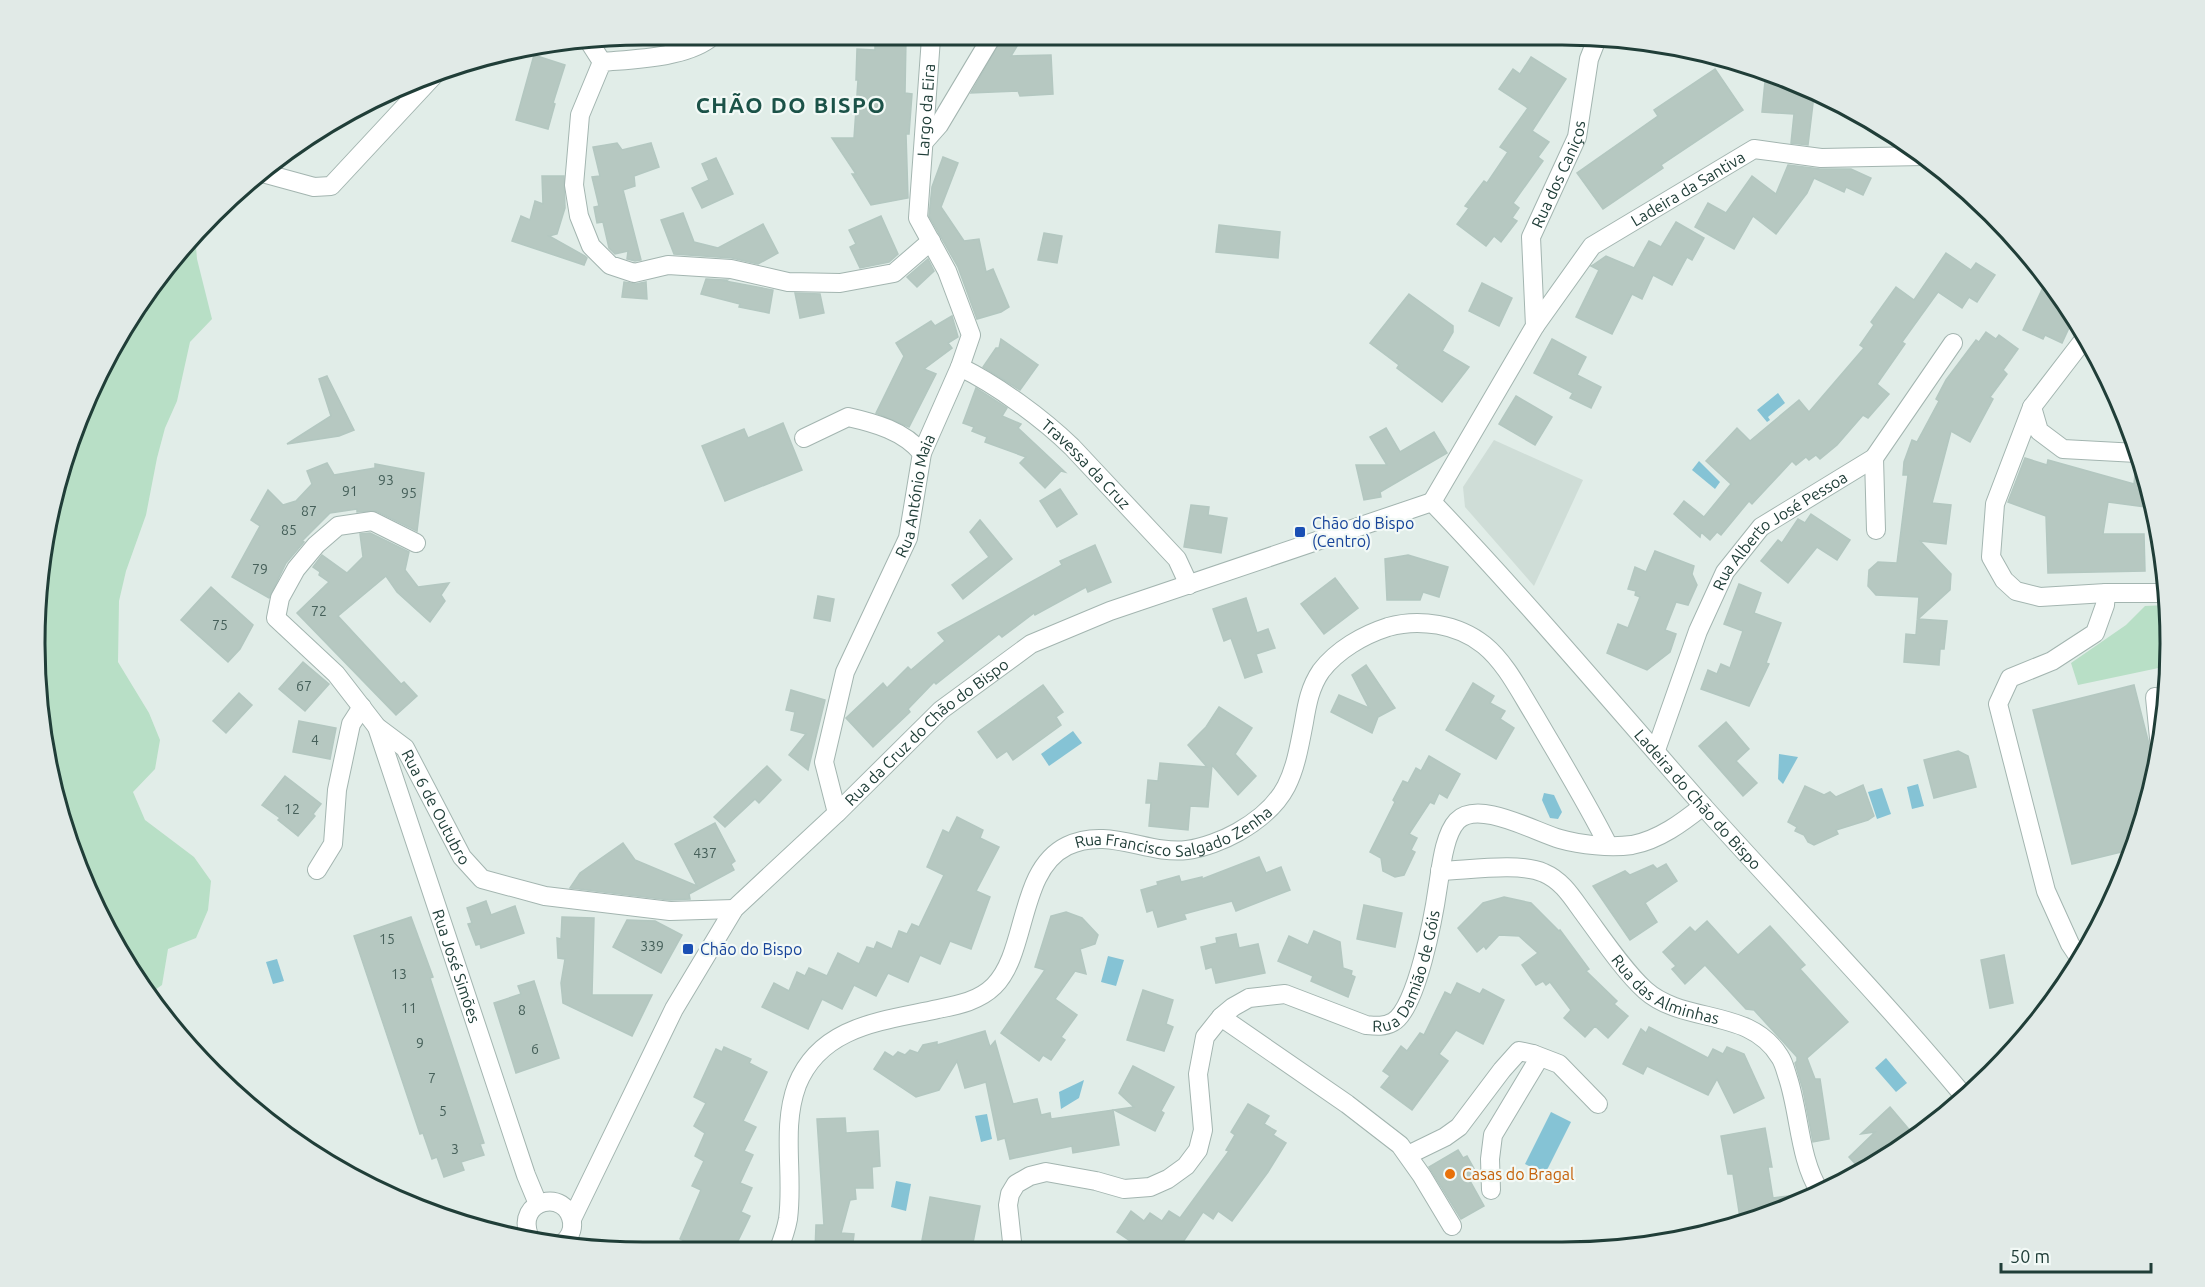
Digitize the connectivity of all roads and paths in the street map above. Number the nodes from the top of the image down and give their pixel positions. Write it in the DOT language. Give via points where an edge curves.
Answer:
graph roads {
  1 [pos="701,45"];
  2 [pos="931,45"];
  3 [pos="987,45"];
  4 [pos="1594,46"];
  5 [pos="593,47"];
  6 [pos="602,62"];
  7 [pos="422,88"];
  8 [pos="924,142"];
  9 [pos="1908,156"];
  10 [pos="271,175"];
  11 [pos="920,182"];
  12 [pos="931,241"];
  13 [pos="1535,326"];
  14 [pos="1953,343"];
  15 [pos="2080,344"];
  16 [pos="960,367"];
  17 [pos="2032,407"];
  18 [pos="804,438"];
  19 [pos="922,453"];
  20 [pos="2128,453"];
  21 [pos="1874,458"];
  22 [pos="1432,502"];
  23 [pos="1876,530"];
  24 [pos="416,543"];
  25 [pos="1189,585"];
  26 [pos="2106,593"];
  27 [pos="2158,593"];
  28 [pos="2155,697"];
  29 [pos="362,707"];
  30 [pos="2156,710"];
  31 [pos="377,727"];
  32 [pos="1656,750"];
  33 [pos="1703,806"];
  34 [pos="837,813"];
  35 [pos="1608,845"];
  36 [pos="317,870"];
  37 [pos="1440,871"];
  38 [pos="734,909"];
  39 [pos="2075,951"];
  40 [pos="1221,1017"];
  41 [pos="1533,1054"];
  42 [pos="1959,1090"];
  43 [pos="1598,1104"];
  44 [pos="1408,1155"];
  45 [pos="593,1173"];
  46 [pos="1816,1185"];
  47 [pos="1491,1190"];
  48 [pos="547,1203"];
  49 [pos="572,1219"];
  50 [pos="1452,1226"];
  51 [pos="526,1230"];
  52 [pos="568,1237"];
  53 [pos="781,1242"];
  54 [pos="1012,1242"];
  1 -- 6 [label="street"];
  2 -- 8 [label="street, Largo da Eira"];
  3 -- 8 [label="street" via="939,125"];
  4 -- 13 [label="street, Rua dos Caniços" via="1577,137 1531,237"];
  5 -- 6 [label="street"];
  6 -- 12 [label="street" via="580,115 574,185 579,216 591,246 610,265 634,273 668,265 730,269 788,282 840,283 894,273"];
  7 -- 10 [label="street" via="331,186 314,187"];
  8 -- 11 [label="street, Largo da Eira"];
  9 -- 13 [label="street, Ladeira da Santiva" via="1821,158 1754,149 1592,246"];
  11 -- 12 [label="street, Rua António Maia" via="918,218"];
  12 -- 16 [label="street, Rua António Maia" via="971,335"];
  13 -- 22 [label="street"];
  14 -- 21 [label="street, Rua Alberto José Pessoa"];
  15 -- 17 [label="street"];
  16 -- 19 [label="street, Rua António Maia"];
  16 -- 25 [label="street, Travessa da Cruz" via="981,377 1072,447 1177,559"];
  17 -- 20 [label="street" via="2039,431 2063,449"];
  17 -- 26 [label="street" via="1995,504 1991,557 2004,580 2016,591 2040,597"];
  18 -- 19 [label="street" via="848,417 912,441"];
  19 -- 34 [label="street, Rua António Maia" via="908,538 842,684 824,762"];
  21 -- 23 [label="street"];
  21 -- 32 [label="street, Rua Alberto José Pessoa" via="1761,527 1725,572 1686,663"];
  22 -- 25 [label="street, Rua da Cruz do Chão do Bispo"];
  22 -- 32 [label="street, Ladeira do Chão do Bispo"];
  24 -- 29 [label="street, Rua 6 de Outubro" via="372,521 338,526 303,561 280,598 276,618 336,674"];
  25 -- 34 [label="street, Rua da Cruz do Chão do Bispo" via="1110,611 1031,644 941,710"];
  26 -- 27 [label="street"];
  26 -- 39 [label="street" via="2095,633 2052,661 2010,678 1998,704 2046,891"];
  28 -- 30 [label="street"];
  29 -- 31 [label="street, Rua 6 de Outubro"];
  29 -- 36 [label="street" via="351,724 337,790 333,844"];
  31 -- 38 [label="street, Rua 6 de Outubro" via="405,748 462,858 482,879 545,896 670,911"];
  31 -- 48 [label="street, Rua José Simões" via="526,1175"];
  32 -- 33 [label="street, Ladeira do Chão do Bispo"];
  33 -- 35 [label="street, Rua Damião de Góis" via="1679,825 1653,838 1632,845"];
  33 -- 42 [label="street, Ladeira do Chão do Bispo"];
  34 -- 38 [label="street, Rua da Cruz do Chão do Bispo"];
  35 -- 37 [label="street, Rua Damião de Góis" via="1560,839 1501,817 1467,815 1453,826"];
  35 -- 53 [label="street, Rua Francisco Salgado Zenha" via="1524,699 1498,658 1482,644 1438,625 1413,622 1364,635 1322,671 1308,695 1290,783 1264,814 1237,832 1187,850 1109,838 1067,846 1051,857 1039,876 1007,966 994,986 976,999 954,1006 858,1027 821,1049 798,1081 792,1102 788,1220"];
  37 -- 40 [label="street, Rua Damião de Góis" via="1412,998 1394,1022 1366,1025 1285,994 1250,998"];
  37 -- 46 [label="street, Rua das Alminhas" via="1527,867 1546,873 1565,888 1645,990 1688,1012 1727,1019 1749,1028 1765,1040 1781,1057"];
  38 -- 45 [label="street, Rua da Cruz do Chão do Bispo" via="674,1009"];
  40 -- 44 [label="street" via="1347,1104"];
  40 -- 54 [label="street, Rua Damião de Góis" via="1205,1037 1198,1074 1203,1130 1198,1150 1186,1166 1150,1187 1124,1189 1046,1172 1030,1176 1016,1184 1010,1194"];
  41 -- 43 [label="street" via="1559,1064"];
  41 -- 44 [label="street" via="1519,1051 1459,1128"];
  41 -- 47 [label="street" via="1538,1060 1493,1135"];
  44 -- 50 [label="street"];
  45 -- 48 [label="street, Rua da Cruz do Chão do Bispo"];
  45 -- 49 [label="street, Rua da Cruz do Chão do Bispo"];
  48 -- 49 [label="street" via="568,1211"];
  48 -- 51 [label="street" via="529,1212"];
  49 -- 52 [label="street, Rua da Cruz do Chão do Bispo"];
}
